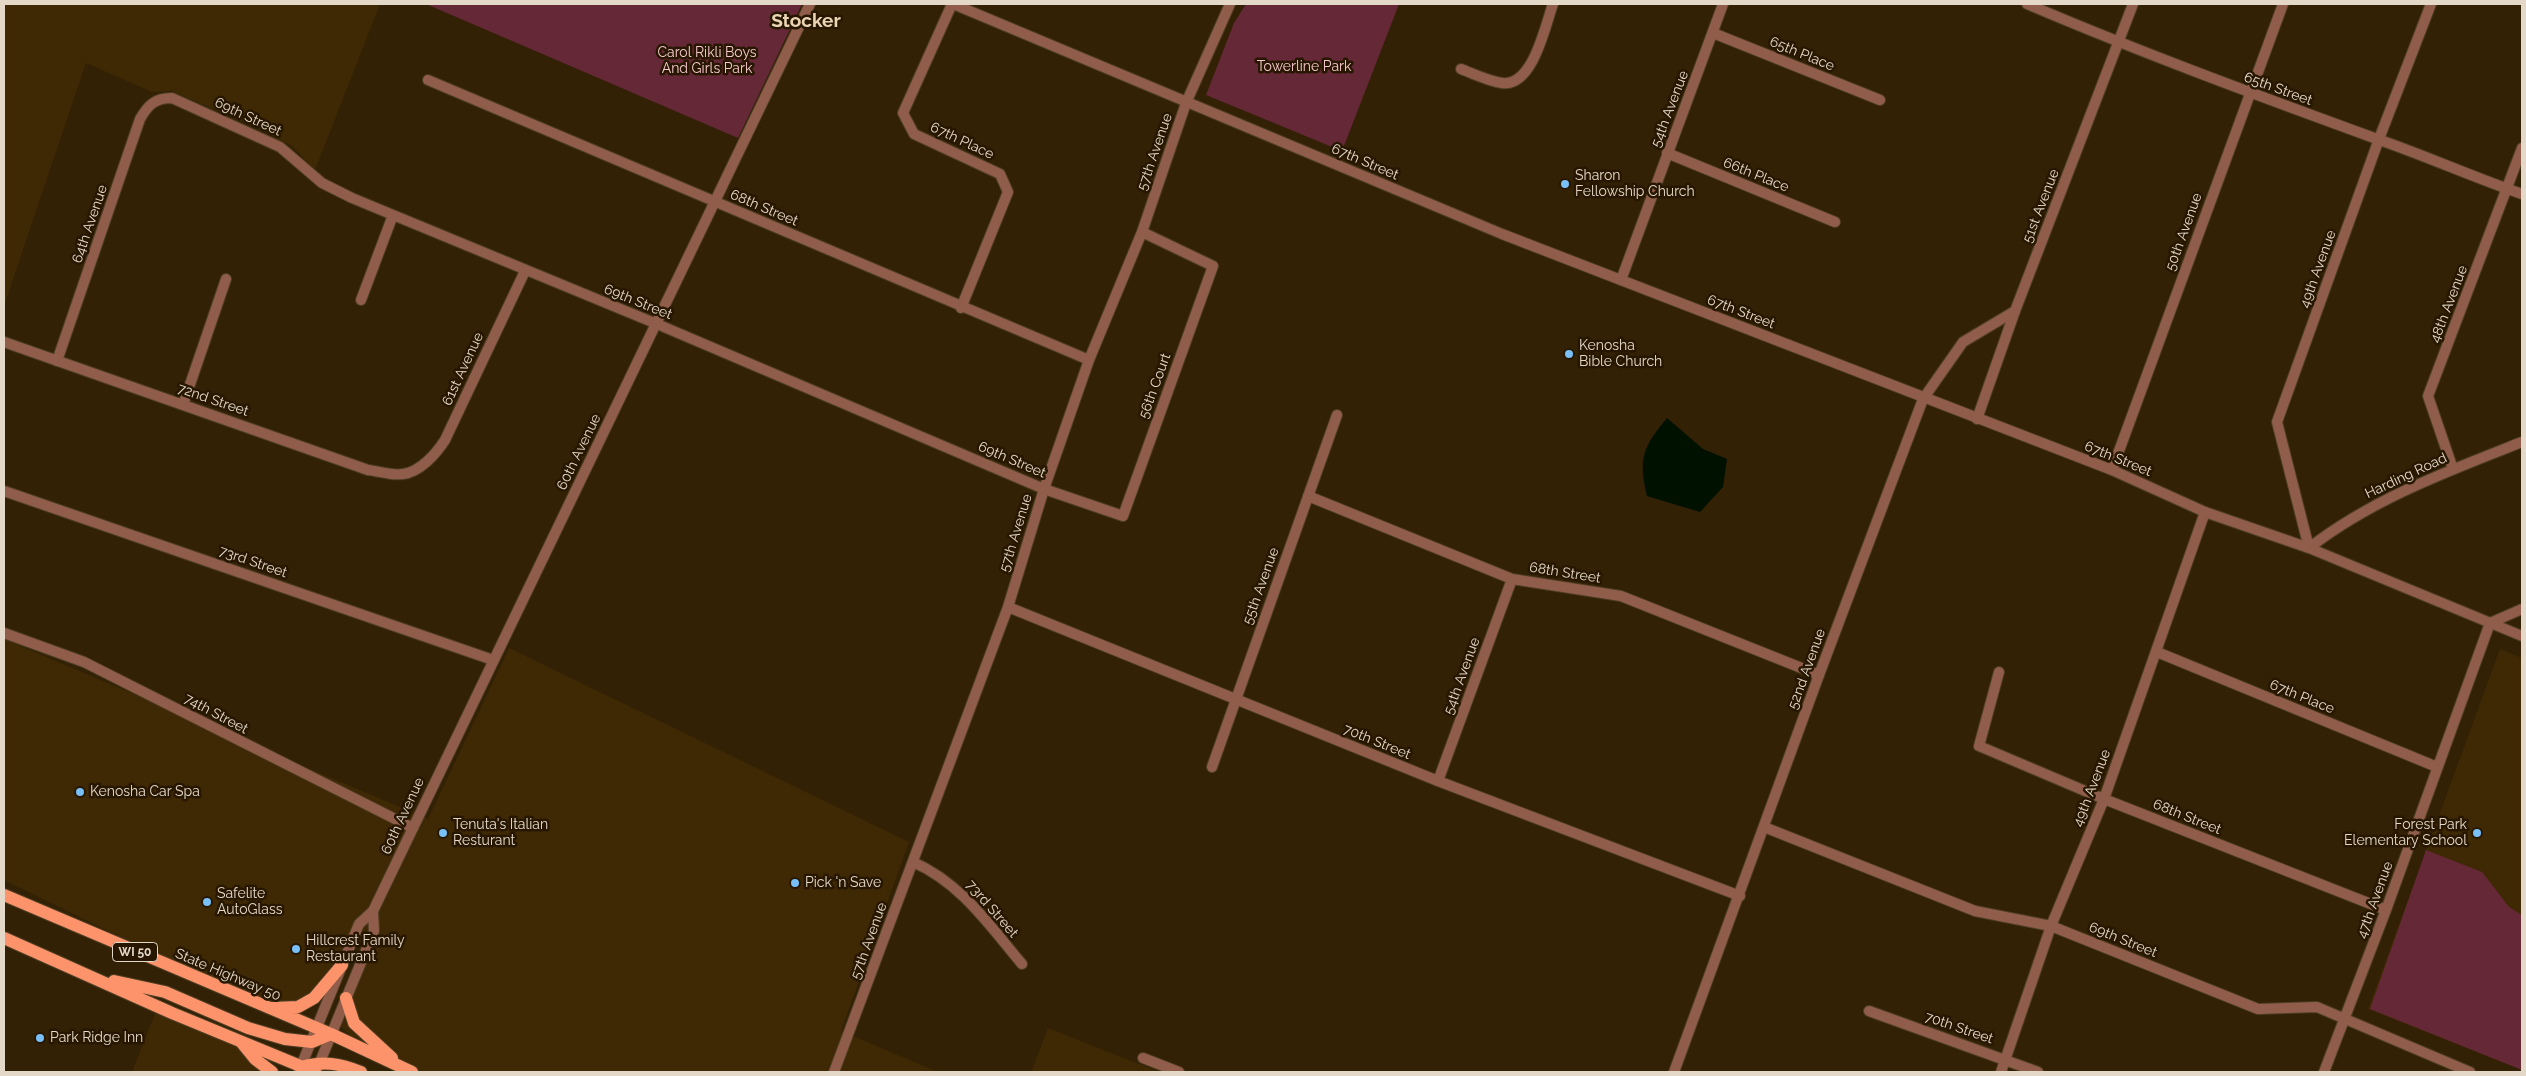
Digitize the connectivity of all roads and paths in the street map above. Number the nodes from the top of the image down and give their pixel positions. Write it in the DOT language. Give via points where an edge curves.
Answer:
graph roads {
  1 [pos="810,4"];
  2 [pos="953,4"];
  3 [pos="1230,4"];
  4 [pos="1553,4"];
  5 [pos="1723,4"];
  6 [pos="2027,4"];
  7 [pos="2133,4"];
  8 [pos="2282,4"];
  9 [pos="2431,4"];
  10 [pos="1713,33"];
  11 [pos="2119,43"];
  12 [pos="1461,69"];
  13 [pos="428,80"];
  14 [pos="2250,94"];
  15 [pos="155,100"];
  16 [pos="1880,100"];
  17 [pos="1186,103"];
  18 [pos="2379,139"];
  19 [pos="2522,148"];
  20 [pos="1667,153"];
  21 [pos="2507,189"];
  22 [pos="2522,194"];
  23 [pos="713,201"];
  24 [pos="393,216"];
  25 [pos="1836,222"];
  26 [pos="1142,232"];
  27 [pos="525,271"];
  28 [pos="226,279"];
  29 [pos="1621,280"];
  30 [pos="362,300"];
  31 [pos="962,308"];
  32 [pos="2015,311"];
  33 [pos="657,324"];
  34 [pos="4,342"];
  35 [pos="1089,360"];
  36 [pos="57,361"];
  37 [pos="1924,399"];
  38 [pos="183,404"];
  39 [pos="1337,415"];
  40 [pos="1977,419"];
  41 [pos="2522,442"];
  42 [pos="2453,469"];
  43 [pos="414,470"];
  44 [pos="2112,470"];
  45 [pos="1044,489"];
  46 [pos="4,491"];
  47 [pos="1308,496"];
  48 [pos="2205,512"];
  49 [pos="1122,516"];
  50 [pos="2309,548"];
  51 [pos="1512,579"];
  52 [pos="1008,607"];
  53 [pos="2522,609"];
  54 [pos="2490,623"];
  55 [pos="4,633"];
  56 [pos="2522,636"];
  57 [pos="2157,652"];
  58 [pos="493,660"];
  59 [pos="1999,672"];
  60 [pos="1819,675"];
  61 [pos="1234,700"];
  62 [pos="1212,767"];
  63 [pos="2437,767"];
  64 [pos="1438,781"];
  65 [pos="2104,799"];
  66 [pos="1764,827"];
  67 [pos="412,828"];
  68 [pos="913,862"];
  69 [pos="4,895"];
  70 [pos="1740,896"];
  71 [pos="2386,910"];
  72 [pos="373,911"];
  73 [pos="2051,926"];
  74 [pos="4,938"];
  75 [pos="1022,964"];
  76 [pos="342,965"];
  77 [pos="90,976"];
  78 [pos="346,998"];
  79 [pos="266,1008"];
  80 [pos="1870,1011"];
  81 [pos="2344,1018"];
  82 [pos="317,1028"];
  83 [pos="331,1034"];
  84 [pos="240,1041"];
  85 [pos="312,1042"];
  86 [pos="1143,1058"];
  87 [pos="2005,1059"];
  88 [pos="300,1069"];
  89 [pos="317,1069"];
  90 [pos="410,1071"];
  91 [pos="272,1072"];
  92 [pos="361,1072"];
  93 [pos="834,1072"];
  94 [pos="1179,1072"];
  95 [pos="1674,1072"];
  96 [pos="2001,1072"];
  97 [pos="2038,1072"];
  98 [pos="2324,1072"];
  99 [pos="2470,1072"];
  1 -- 23 [label="street, 60th Avenue"];
  2 -- 17 [label="street, 67th Street"];
  2 -- 31 [label="street, 67th Place" via="903,114 914,134 1000,174 1008,192"];
  3 -- 17 [label="street, 57th Avenue"];
  4 -- 12 [label="street" via="1535,57 1520,78 1512,83 1502,83"];
  5 -- 10 [label="street, 54th Avenue"];
  6 -- 11 [label="street, 65th Street"];
  7 -- 11 [label="street, 51st Avenue"];
  8 -- 14 [label="street, 50th Avenue"];
  9 -- 18 [label="street, 49th Avenue"];
  10 -- 16 [label="street, 65th Place"];
  10 -- 20 [label="street, 54th Avenue"];
  11 -- 14 [label="street, 65th Street"];
  11 -- 32 [label="street, 51st Avenue"];
  13 -- 23 [label="street, 68th Street"];
  14 -- 18 [label="street, 65th Street"];
  14 -- 44 [label="street, 50th Avenue"];
  15 -- 24 [label="street, 69th Street" via="172,98 252,133 280,147 322,183"];
  15 -- 36 [label="street, 64th Avenue" via="140,120"];
  17 -- 26 [label="street, 57th Avenue"];
  17 -- 29 [label="street, 67th Street"];
  18 -- 21 [label="street, 65th Street"];
  18 -- 50 [label="street, 49th Avenue" via="2277,422"];
  19 -- 21 [label="street, 48th Avenue"];
  20 -- 25 [label="street, 66th Place"];
  20 -- 29 [label="street, 54th Avenue"];
  21 -- 22 [label="street, 65th Street"];
  21 -- 42 [label="street, 48th Avenue" via="2428,396"];
  23 -- 31 [label="street, 68th Street"];
  23 -- 33 [label="street, 60th Avenue"];
  24 -- 27 [label="street, 69th Street"];
  24 -- 30 [label="street"];
  26 -- 35 [label="street, 57th Avenue"];
  26 -- 49 [label="street, 56th Court" via="1213,266"];
  27 -- 33 [label="street, 69th Street"];
  27 -- 43 [label="street, 61st Avenue" via="445,440 438,452"];
  28 -- 38 [label="street"];
  29 -- 37 [label="street, 67th Street"];
  31 -- 35 [label="street, 68th Street"];
  32 -- 37 [label="street, 52nd Avenue" via="1963,342"];
  32 -- 40 [label="street, 51st Avenue"];
  33 -- 45 [label="street, 69th Street"];
  33 -- 58 [label="street, 60th Avenue"];
  34 -- 36 [label="street, 72nd Street"];
  35 -- 45 [label="street, 57th Avenue"];
  36 -- 38 [label="street, 72nd Street"];
  37 -- 40 [label="street, 67th Street"];
  37 -- 60 [label="street, 52nd Avenue"];
  38 -- 43 [label="street, 72nd Street" via="368,470 403,474"];
  39 -- 47 [label="street, 55th Avenue"];
  40 -- 44 [label="street, 67th Street"];
  41 -- 42 [label="street, Harding Road"];
  42 -- 50 [label="street, Harding Road" via="2341,523"];
  44 -- 48 [label="street, 67th Street"];
  45 -- 49 [label="street, 69th Street"];
  45 -- 52 [label="street, 57th Avenue"];
  46 -- 58 [label="street, 73rd Street"];
  47 -- 51 [label="street, 68th Street"];
  47 -- 61 [label="street, 55th Avenue"];
  48 -- 50 [label="street, 67th Street"];
  48 -- 57 [label="street, 49th Avenue"];
  50 -- 54 [label="street, 67th Street"];
  51 -- 60 [label="street, 68th Street" via="1621,596"];
  51 -- 64 [label="street, 54th Avenue"];
  52 -- 61 [label="street, 70th Street"];
  52 -- 68 [label="street, 57th Avenue"];
  53 -- 54 [label="street"];
  54 -- 56 [label="street, 67th Street"];
  54 -- 63 [label="street, 47th Avenue"];
  55 -- 67 [label="street, 74th Street" via="84,662"];
  57 -- 63 [label="street, 67th Place"];
  57 -- 65 [label="street, 49th Avenue"];
  58 -- 67 [label="street, 60th Avenue"];
  59 -- 65 [label="street, 68th Street" via="1979,746"];
  60 -- 66 [label="street, 52nd Avenue"];
  61 -- 62 [label="street, 55th Avenue"];
  61 -- 64 [label="street, 70th Street"];
  63 -- 71 [label="street, 47th Avenue"];
  64 -- 70 [label="street, 70th Street"];
  65 -- 71 [label="street, 68th Street"];
  65 -- 73 [label="street, 49th Avenue"];
  66 -- 70 [label="street, 52nd Avenue"];
  66 -- 73 [label="street, 69th Street" via="1975,911"];
  67 -- 72 [label="street, 60th Avenue"];
  68 -- 75 [label="street, 73rd Street" via="942,876 960,892"];
  68 -- 93 [label="street, 57th Avenue"];
  69 -- 79 [label="main road, State Highway 50 / WI 50"];
  70 -- 95 [label="street, 52nd Avenue"];
  71 -- 81 [label="street, 47th Avenue"];
  72 -- 76 [label="street, 60th Avenue" via="360,924"];
  72 -- 78 [label="street, 60th Avenue" via="374,931"];
  73 -- 81 [label="street, 69th Street" via="2258,1009 2317,1007"];
  73 -- 87 [label="street, 49th Avenue"];
  74 -- 77 [label="main road"];
  76 -- 79 [label="main road" via="314,998 298,1008"];
  76 -- 82 [label="street, 60th Avenue"];
  77 -- 84 [label="main road"];
  77 -- 85 [label="main road" via="165,992 248,1028 285,1039"];
  78 -- 83 [label="street, 60th Avenue"];
  78 -- 90 [label="main road" via="354,1023 361,1032"];
  79 -- 82 [label="main road, State Highway 50 / WI 50"];
  80 -- 87 [label="street, 70th Street"];
  81 -- 98 [label="street, 47th Avenue"];
  81 -- 99 [label="street, 69th Street"];
  82 -- 83 [label="main road, State Highway 50 / WI 50"];
  82 -- 85 [label="street, 60th Avenue"];
  83 -- 85 [label="main road"];
  83 -- 89 [label="street, 60th Avenue"];
  83 -- 90 [label="main road, State Highway 50 / WI 50"];
  84 -- 88 [label="main road"];
  84 -- 91 [label="main road"];
  85 -- 88 [label="street, 60th Avenue"];
  86 -- 94 [label="street"];
  87 -- 96 [label="street, 49th Avenue"];
  87 -- 97 [label="street, 70th Street"];
  88 -- 89 [label="main road"];
  89 -- 92 [label="main road" via="333,1063"];
}
